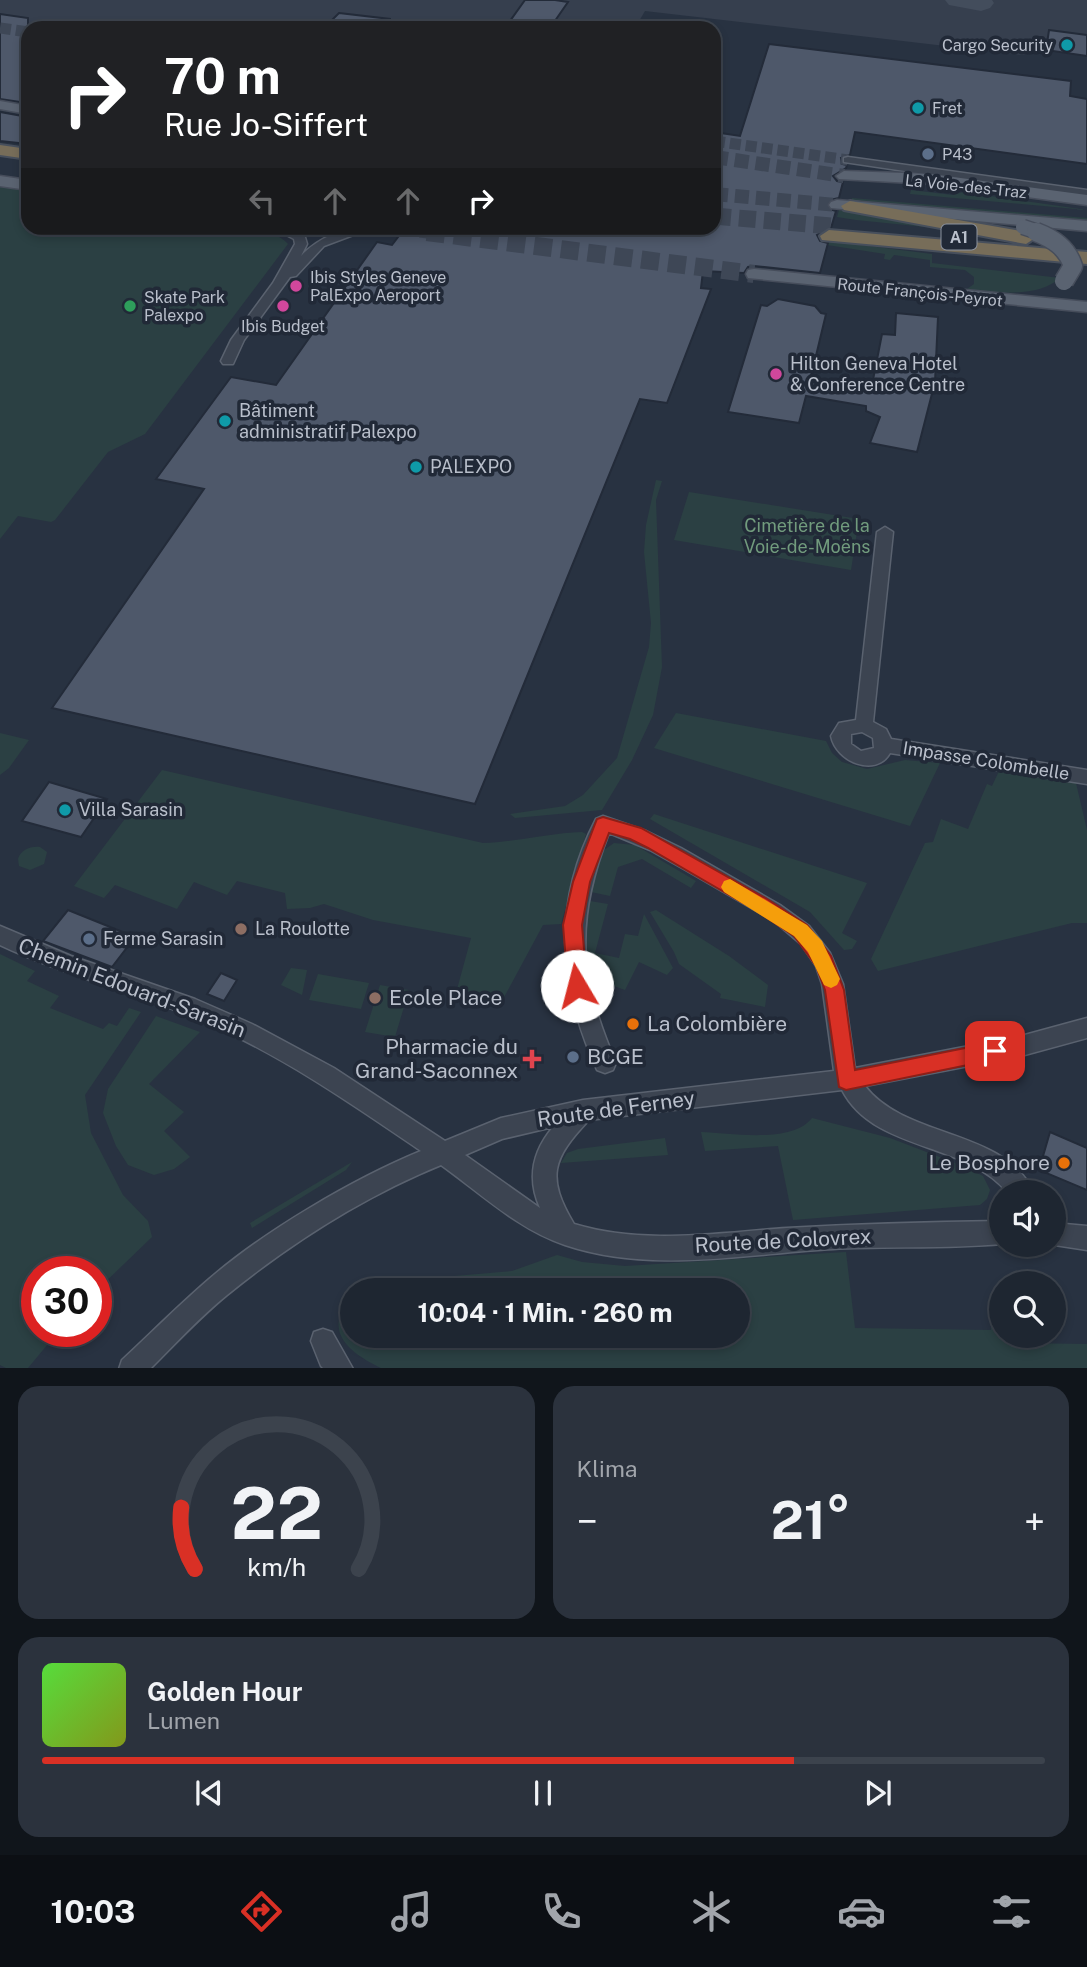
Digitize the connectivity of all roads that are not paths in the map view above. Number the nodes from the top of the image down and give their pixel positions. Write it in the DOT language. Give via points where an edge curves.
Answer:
graph roads {
  1 [pos="0,105"];
  2 [pos="21,109"];
  3 [pos="0,149"];
  4 [pos="21,151"];
  5 [pos="0,164"];
  6 [pos="21,166"];
  7 [pos="846,168"];
  8 [pos="0,181"];
  9 [pos="21,184"];
  10 [pos="1087,194"];
  11 [pos="1087,200"];
  12 [pos="844,206"];
  13 [pos="976,217"];
  14 [pos="1087,226"];
  15 [pos="831,231"];
  16 [pos="297,235"];
  17 [pos="345,235"];
  18 [pos="1084,254"];
  19 [pos="754,274"];
  20 [pos="281,281"];
  21 [pos="953,295"];
  22 [pos="1065,306"];
  23 [pos="1087,308"];
  24 [pos="228,362"];
  25 [pos="885,532"];
  26 [pos="864,725"];
  27 [pos="885,745"];
  28 [pos="1087,777"];
  29 [pos="0,935"];
  30 [pos="1087,1028"];
  31 [pos="604,1063"];
  32 [pos="846,1080"];
  33 [pos="583,1110"];
  34 [pos="442,1152"];
  35 [pos="1014,1180"];
  36 [pos="989,1233"];
  37 [pos="566,1234"];
  38 [pos="1066,1236"];
  39 [pos="1087,1238"];
  40 [pos="323,1341"];
  41 [pos="131,1368"];
  42 [pos="341,1368"];
  1 -- 2 [label="main road"];
  3 -- 4 [label="highway"];
  5 -- 6 [label="highway"];
  7 -- 10 [label="street"];
  7 -- 11 [label="main road, La Voie-des-Traz"];
  8 -- 9 [label="main road"];
  12 -- 13 [label="main road"];
  12 -- 18 [label="highway"];
  13 -- 14 [label="main road"];
  13 -- 21 [label="main road, bridge" via="1049,238 1068,253 1073,266 1064,281 1051,288 1024,294"];
  15 -- 18 [label="highway, A1"];
  16 -- 20 [label="street" via="302,241"];
  17 -- 20 [label="street" via="320,243"];
  19 -- 21 [label="main road, Route François-Peyrot"];
  20 -- 24 [label="street" via="232,347"];
  21 -- 22 [label="main road, Route François-Peyrot"];
  22 -- 23 [label="main road"];
  25 -- 26 [label="street"];
  26 -- 27 [label="street, Impasse Colombelle" via="880,734"];
  26 -- 27 [label="street, Impasse Colombelle" via="841,733 840,743 848,753 869,758 881,753"];
  27 -- 28 [label="street, Impasse Colombelle"];
  29 -- 34 [label="street, Chemin Edouard-Sarasin" via="69,966 197,1009 261,1039 334,1080"];
  30 -- 32 [label="street, Route de Ferney" via="1021,1046"];
  31 -- 32 [label="street" via="577,986 572,950 572,925 582,882 603,824 654,843 801,930 824,962 835,990"];
  32 -- 33 [label="street, Route de Ferney"];
  32 -- 35 [label="street" via="881,1116 986,1160"];
  33 -- 34 [label="street, Route de Ferney" via="512,1126"];
  33 -- 37 [label="street" via="562,1130 543,1167 545,1194"];
  34 -- 37 [label="street, Route de Colovrex" via="526,1214"];
  34 -- 41 [label="street, Route de Ferney" via="341,1203 255,1258"];
  36 -- 37 [label="street, Route de Colovrex" via="829,1237 667,1248 626,1248"];
  38 -- 39 [label="street"];
  40 -- 42 [label="street"];
}
